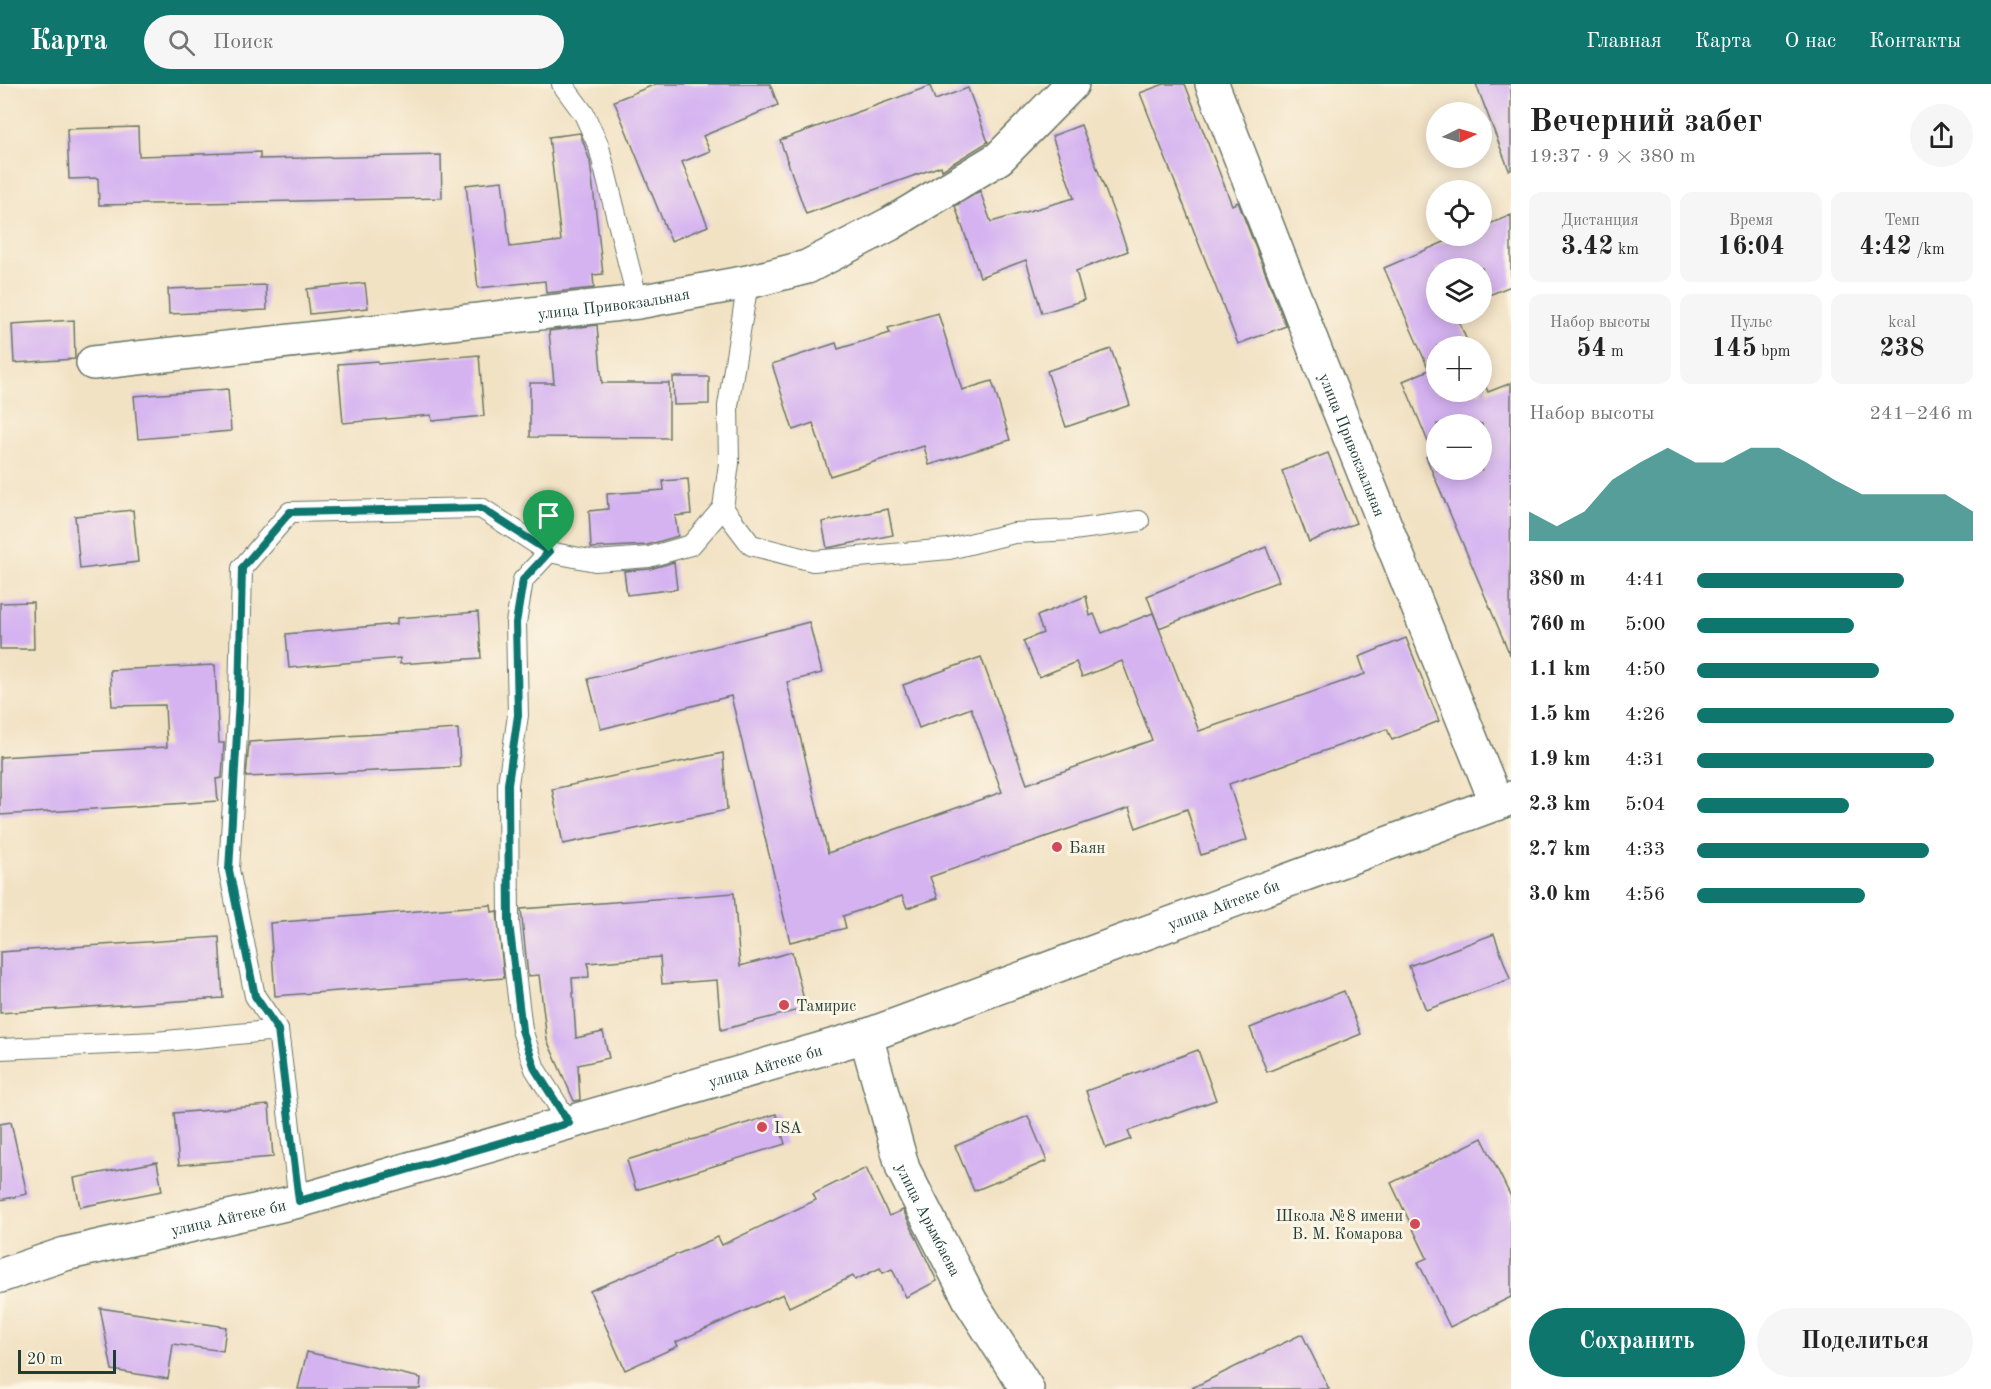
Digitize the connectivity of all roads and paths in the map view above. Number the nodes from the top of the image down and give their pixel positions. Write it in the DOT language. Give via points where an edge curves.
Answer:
graph roads {
  1 [pos="562,84"];
  2 [pos="1072,84"];
  3 [pos="1212,84"];
  4 [pos="748,282"];
  5 [pos="638,302"];
  6 [pos="93,363"];
  7 [pos="723,508"];
  8 [pos="1139,521"];
  9 [pos="549,552"];
  10 [pos="1504,801"];
  11 [pos="278,1030"];
  12 [pos="866,1036"];
  13 [pos="0,1049"];
  14 [pos="569,1123"];
  15 [pos="299,1201"];
  16 [pos="0,1276"];
  17 [pos="1027,1389"];
  1 -- 5 [label="lane" via="584,114 599,147"];
  2 -- 4 [label="street, улица Привокзальная" via="999,158 890,224 807,267"];
  3 -- 10 [label="street, улица Привокзальная" via="1322,368"];
  4 -- 5 [label="street, улица Привокзальная"];
  4 -- 7 [label="lane" via="728,406 729,463"];
  5 -- 6 [label="street, улица Привокзальная"];
  7 -- 8 [label="lane" via="751,545 813,561 949,549 1014,533 1073,531"];
  7 -- 9 [label="lane" via="692,545 649,557 595,561"];
  9 -- 11 [label="lane" via="481,508 290,512 242,568 229,870 255,996"];
  9 -- 14 [label="lane" via="523,580 516,623 518,715 508,784 509,923 522,1030 535,1069"];
  10 -- 12 [label="street, улица Айтеке би"];
  11 -- 13 [label="lane"];
  11 -- 15 [label="lane"];
  12 -- 14 [label="street, улица Айтеке би"];
  12 -- 17 [label="street, улица Арымбаева" via="903,1169 971,1302"];
  14 -- 15 [label="street, улица Айтеке би"];
  15 -- 16 [label="street, улица Айтеке би" via="65,1254"];
}
